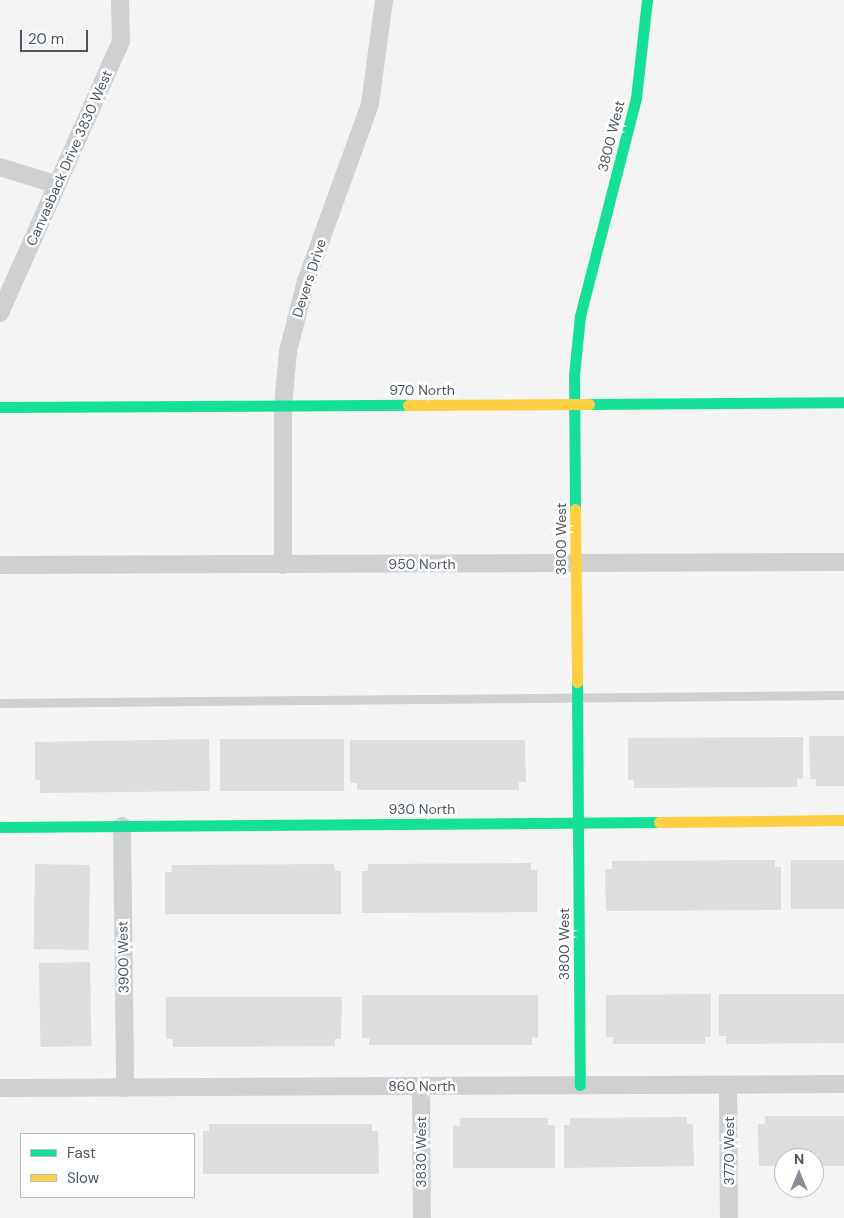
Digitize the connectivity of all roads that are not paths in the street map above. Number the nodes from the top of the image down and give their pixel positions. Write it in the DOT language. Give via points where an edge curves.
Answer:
graph roads {
  1 [pos="120,0"];
  2 [pos="384,0"];
  3 [pos="647,0"];
  4 [pos="0,167"];
  5 [pos="56,184"];
  6 [pos="0,314"];
  7 [pos="844,402"];
  8 [pos="575,405"];
  9 [pos="283,406"];
  10 [pos="0,407"];
  11 [pos="844,562"];
  12 [pos="576,564"];
  13 [pos="0,565"];
  14 [pos="283,565"];
  15 [pos="844,695"];
  16 [pos="577,699"];
  17 [pos="0,703"];
  18 [pos="844,820"];
  19 [pos="578,822"];
  20 [pos="122,826"];
  21 [pos="0,827"];
  22 [pos="844,1084"];
  23 [pos="580,1085"];
  24 [pos="728,1085"];
  25 [pos="421,1086"];
  26 [pos="0,1088"];
  27 [pos="125,1088"];
  28 [pos="422,1218"];
  29 [pos="729,1218"];
  1 -- 5 [label="street, Canvasback Drive 3830 West" via="121,41"];
  2 -- 9 [label="street, Devers Drive" via="370,104 296,316"];
  3 -- 8 [label="street, 3800 West" via="636,98 580,316"];
  4 -- 5 [label="street"];
  5 -- 6 [label="street, Canvasback Drive 3830 West"];
  7 -- 8 [label="street, 970 North"];
  8 -- 9 [label="street, 970 North"];
  8 -- 12 [label="street, 3800 West"];
  9 -- 10 [label="street, 970 North"];
  9 -- 14 [label="street, Devers Drive"];
  11 -- 12 [label="street, 950 North"];
  12 -- 14 [label="street, 950 North"];
  12 -- 16 [label="street, 3800 West"];
  13 -- 14 [label="street, 950 North"];
  15 -- 16 [label="lane"];
  16 -- 17 [label="lane"];
  16 -- 19 [label="street, 3800 West"];
  18 -- 19 [label="street, 930 North"];
  19 -- 20 [label="street, 930 North"];
  19 -- 23 [label="street, 3800 West"];
  20 -- 21 [label="street, 930 North"];
  20 -- 27 [label="street, 3900 West"];
  22 -- 24 [label="street, 860 North"];
  23 -- 24 [label="street, 860 North"];
  23 -- 25 [label="street, 860 North"];
  24 -- 29 [label="street, 3770 West"];
  25 -- 27 [label="street, 860 North"];
  25 -- 28 [label="street, 3830 West"];
  26 -- 27 [label="street, 860 North"];
}
